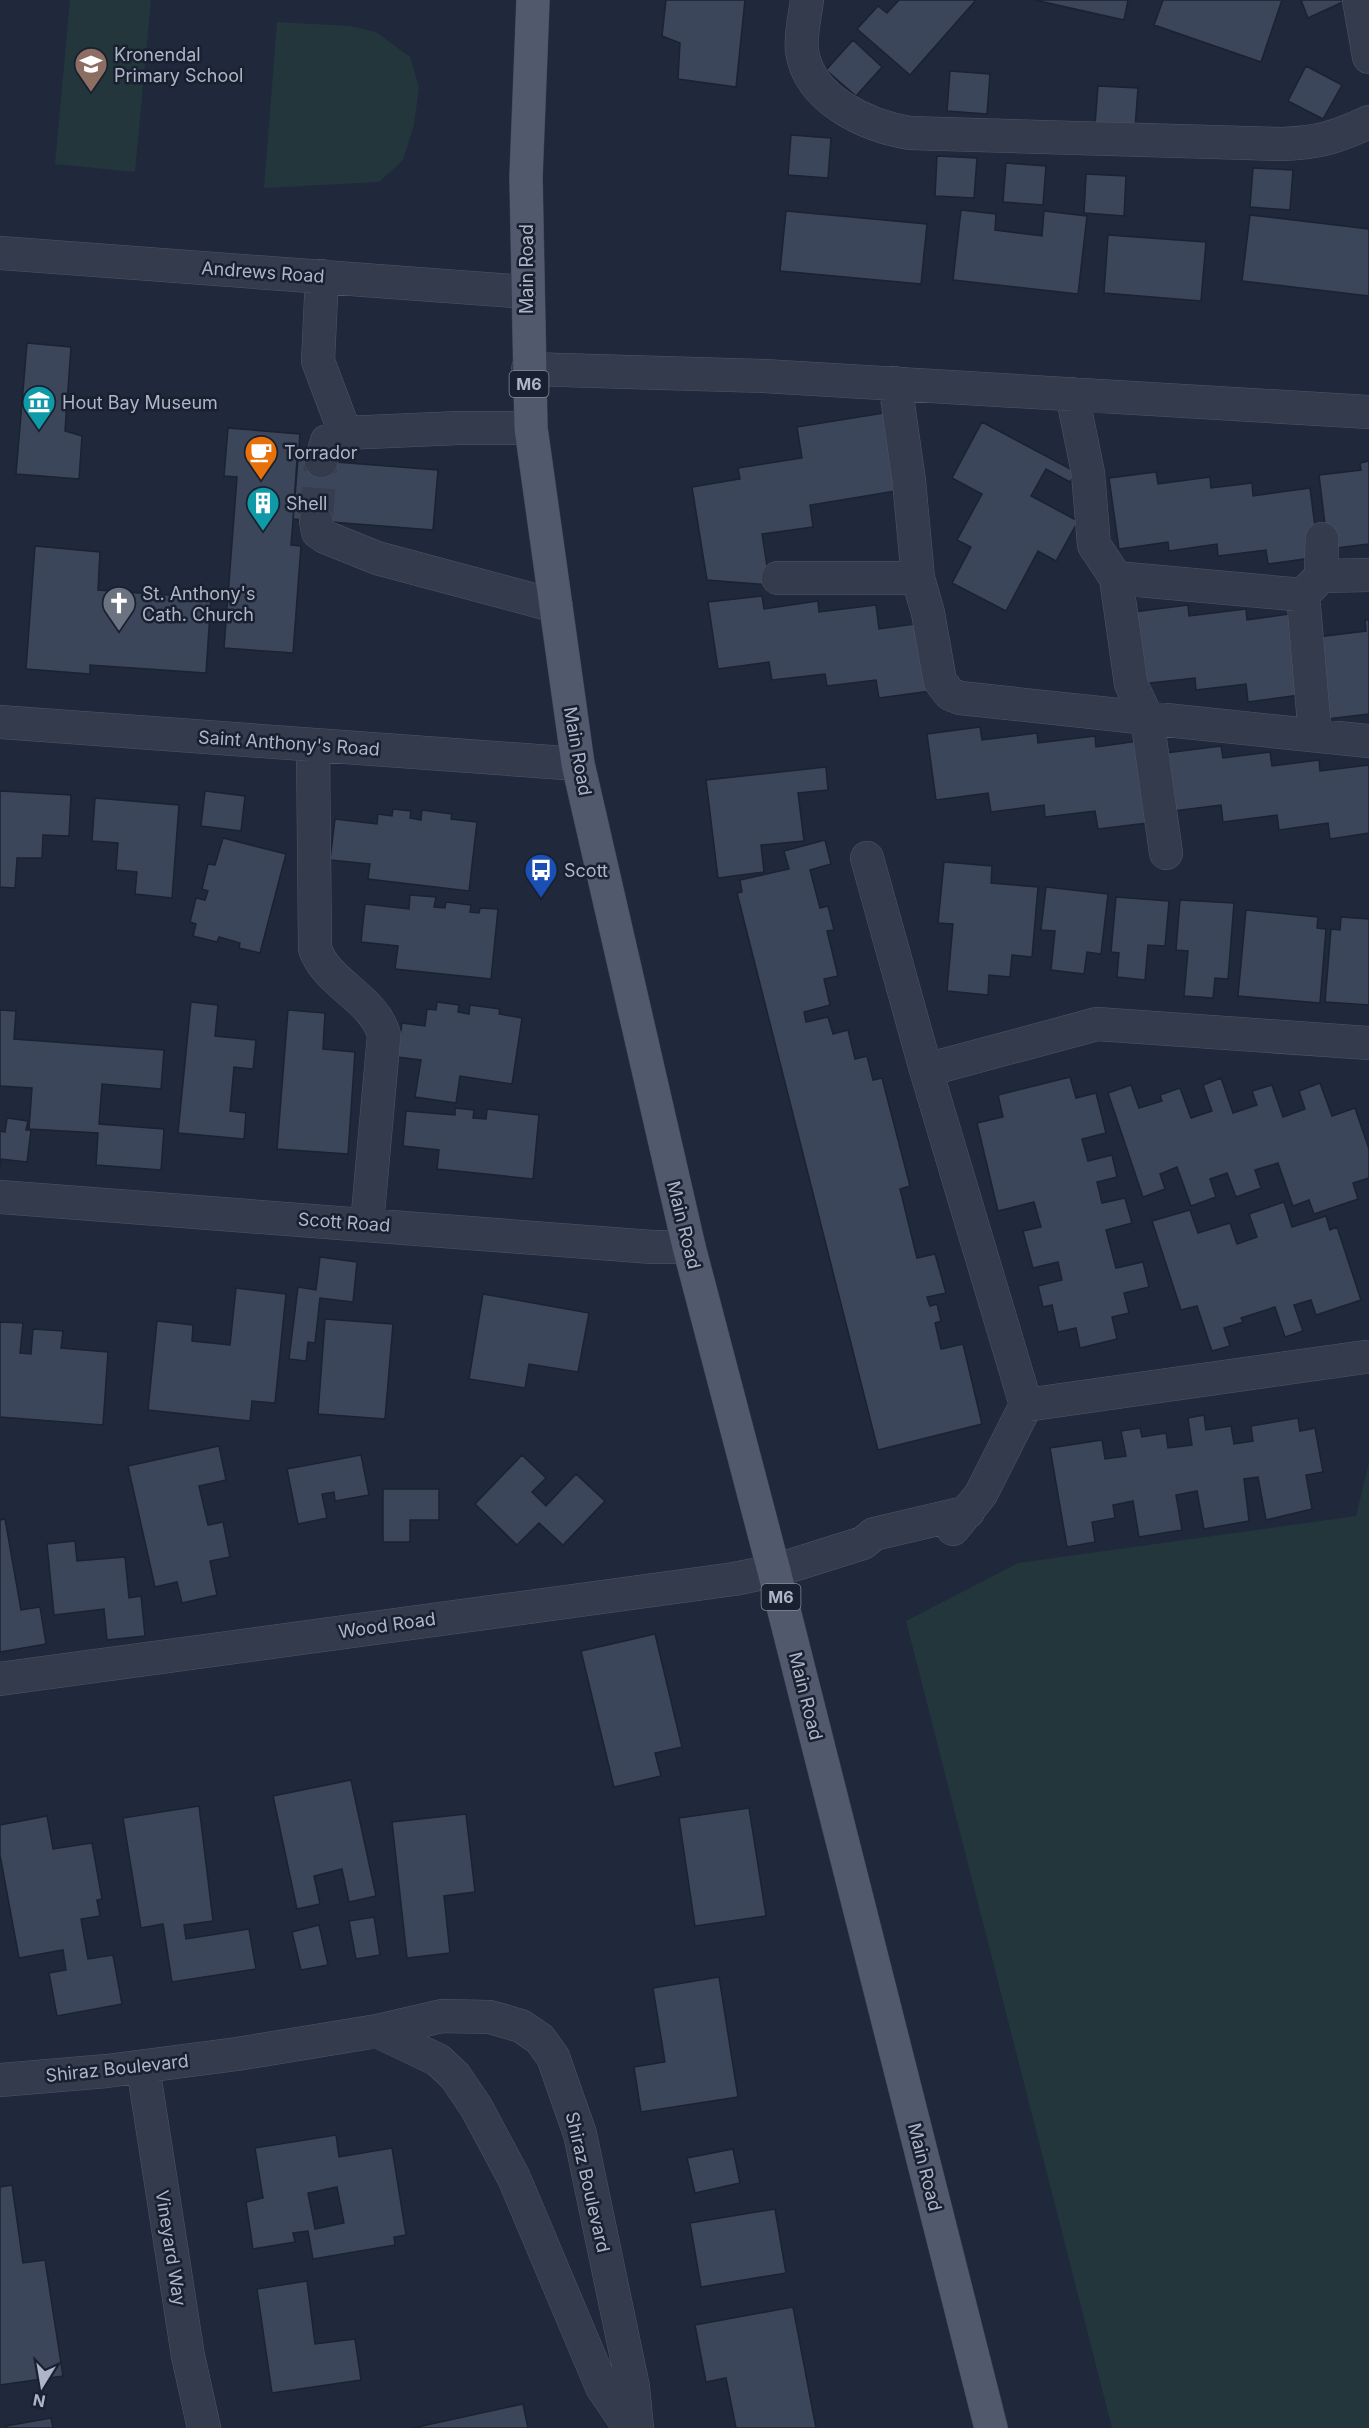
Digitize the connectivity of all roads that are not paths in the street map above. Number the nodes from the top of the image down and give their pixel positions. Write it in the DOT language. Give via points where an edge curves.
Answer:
graph roads {
  1 [pos="533,0"];
  2 [pos="807,0"];
  3 [pos="1359,0"];
  4 [pos="1369,57"];
  5 [pos="1369,122"];
  6 [pos="0,253"];
  7 [pos="322,276"];
  8 [pos="526,292"];
  9 [pos="528,369"];
  10 [pos="895,383"];
  11 [pos="1072,394"];
  12 [pos="1369,412"];
  13 [pos="531,428"];
  14 [pos="345,434"];
  15 [pos="321,460"];
  16 [pos="316,521"];
  17 [pos="1322,538"];
  18 [pos="1369,575"];
  19 [pos="778,578"];
  20 [pos="918,578"];
  21 [pos="1116,578"];
  22 [pos="1312,585"];
  23 [pos="556,606"];
  24 [pos="1147,718"];
  25 [pos="0,722"];
  26 [pos="1315,735"];
  27 [pos="1368,741"];
  28 [pos="313,745"];
  29 [pos="578,764"];
  30 [pos="1166,853"];
  31 [pos="867,858"];
  32 [pos="1369,1043"];
  33 [pos="926,1070"];
  34 [pos="0,1197"];
  35 [pos="367,1224"];
  36 [pos="689,1246"];
  37 [pos="1365,1357"];
  38 [pos="1026,1405"];
  39 [pos="774,1571"];
  40 [pos="0,1679"];
  41 [pos="377,2031"];
  42 [pos="143,2067"];
  43 [pos="0,2080"];
  44 [pos="204,2428"];
  45 [pos="630,2428"];
  46 [pos="637,2428"];
  47 [pos="991,2428"];
  1 -- 8 [label="main road, Main Road / M6" via="526,130"];
  2 -- 5 [label="street" via="802,50 821,92 887,130 1282,144 1335,138"];
  3 -- 4 [label="street"];
  6 -- 7 [label="street, Andrews Road"];
  7 -- 8 [label="street, Andrews Road"];
  7 -- 14 [label="street" via="318,361"];
  8 -- 9 [label="main road, Main Road / M6"];
  9 -- 10 [label="street"];
  9 -- 13 [label="main road, Main Road / M6"];
  10 -- 11 [label="street"];
  10 -- 20 [label="street"];
  11 -- 12 [label="street"];
  11 -- 21 [label="street" via="1088,473 1094,545"];
  13 -- 14 [label="street"];
  13 -- 23 [label="main road, Main Road / M6"];
  14 -- 15 [label="street" via="327,441"];
  16 -- 23 [label="street" via="318,532 325,537 377,558"];
  17 -- 22 [label="street"];
  18 -- 22 [label="street"];
  19 -- 20 [label="street"];
  20 -- 24 [label="street" via="940,681 954,697"];
  21 -- 22 [label="street"];
  21 -- 24 [label="street" via="1131,684"];
  22 -- 26 [label="street"];
  23 -- 29 [label="main road, Main Road / M6"];
  24 -- 26 [label="street"];
  24 -- 30 [label="street"];
  25 -- 28 [label="street, Saint Anthony's Road"];
  26 -- 27 [label="street"];
  28 -- 29 [label="street, Saint Anthony's Road"];
  28 -- 35 [label="street" via="315,949 324,966 379,1019 384,1035"];
  29 -- 36 [label="main road, Main Road / M6"];
  31 -- 33 [label="street"];
  32 -- 33 [label="street" via="1097,1024"];
  33 -- 38 [label="street"];
  34 -- 35 [label="street, Scott Road"];
  35 -- 36 [label="street, Scott Road" via="652,1247"];
  36 -- 39 [label="main road, Main Road / M6"];
  37 -- 38 [label="street"];
  38 -- 39 [label="street, Wood Road" via="968,1512 874,1534 863,1543"];
  39 -- 40 [label="street, Wood Road"];
  39 -- 47 [label="main road, Main Road / M6"];
  41 -- 42 [label="street, Shiraz Boulevard"];
  41 -- 45 [label="street" via="438,2060 455,2076 476,2107 514,2178 602,2387"];
  41 -- 46 [label="street, Shiraz Boulevard" via="442,2016 490,2018 521,2026 540,2039 553,2057 580,2134 633,2387"];
  42 -- 43 [label="street, Shiraz Boulevard"];
  42 -- 44 [label="street, Vineyard Way" via="188,2356"];
}
